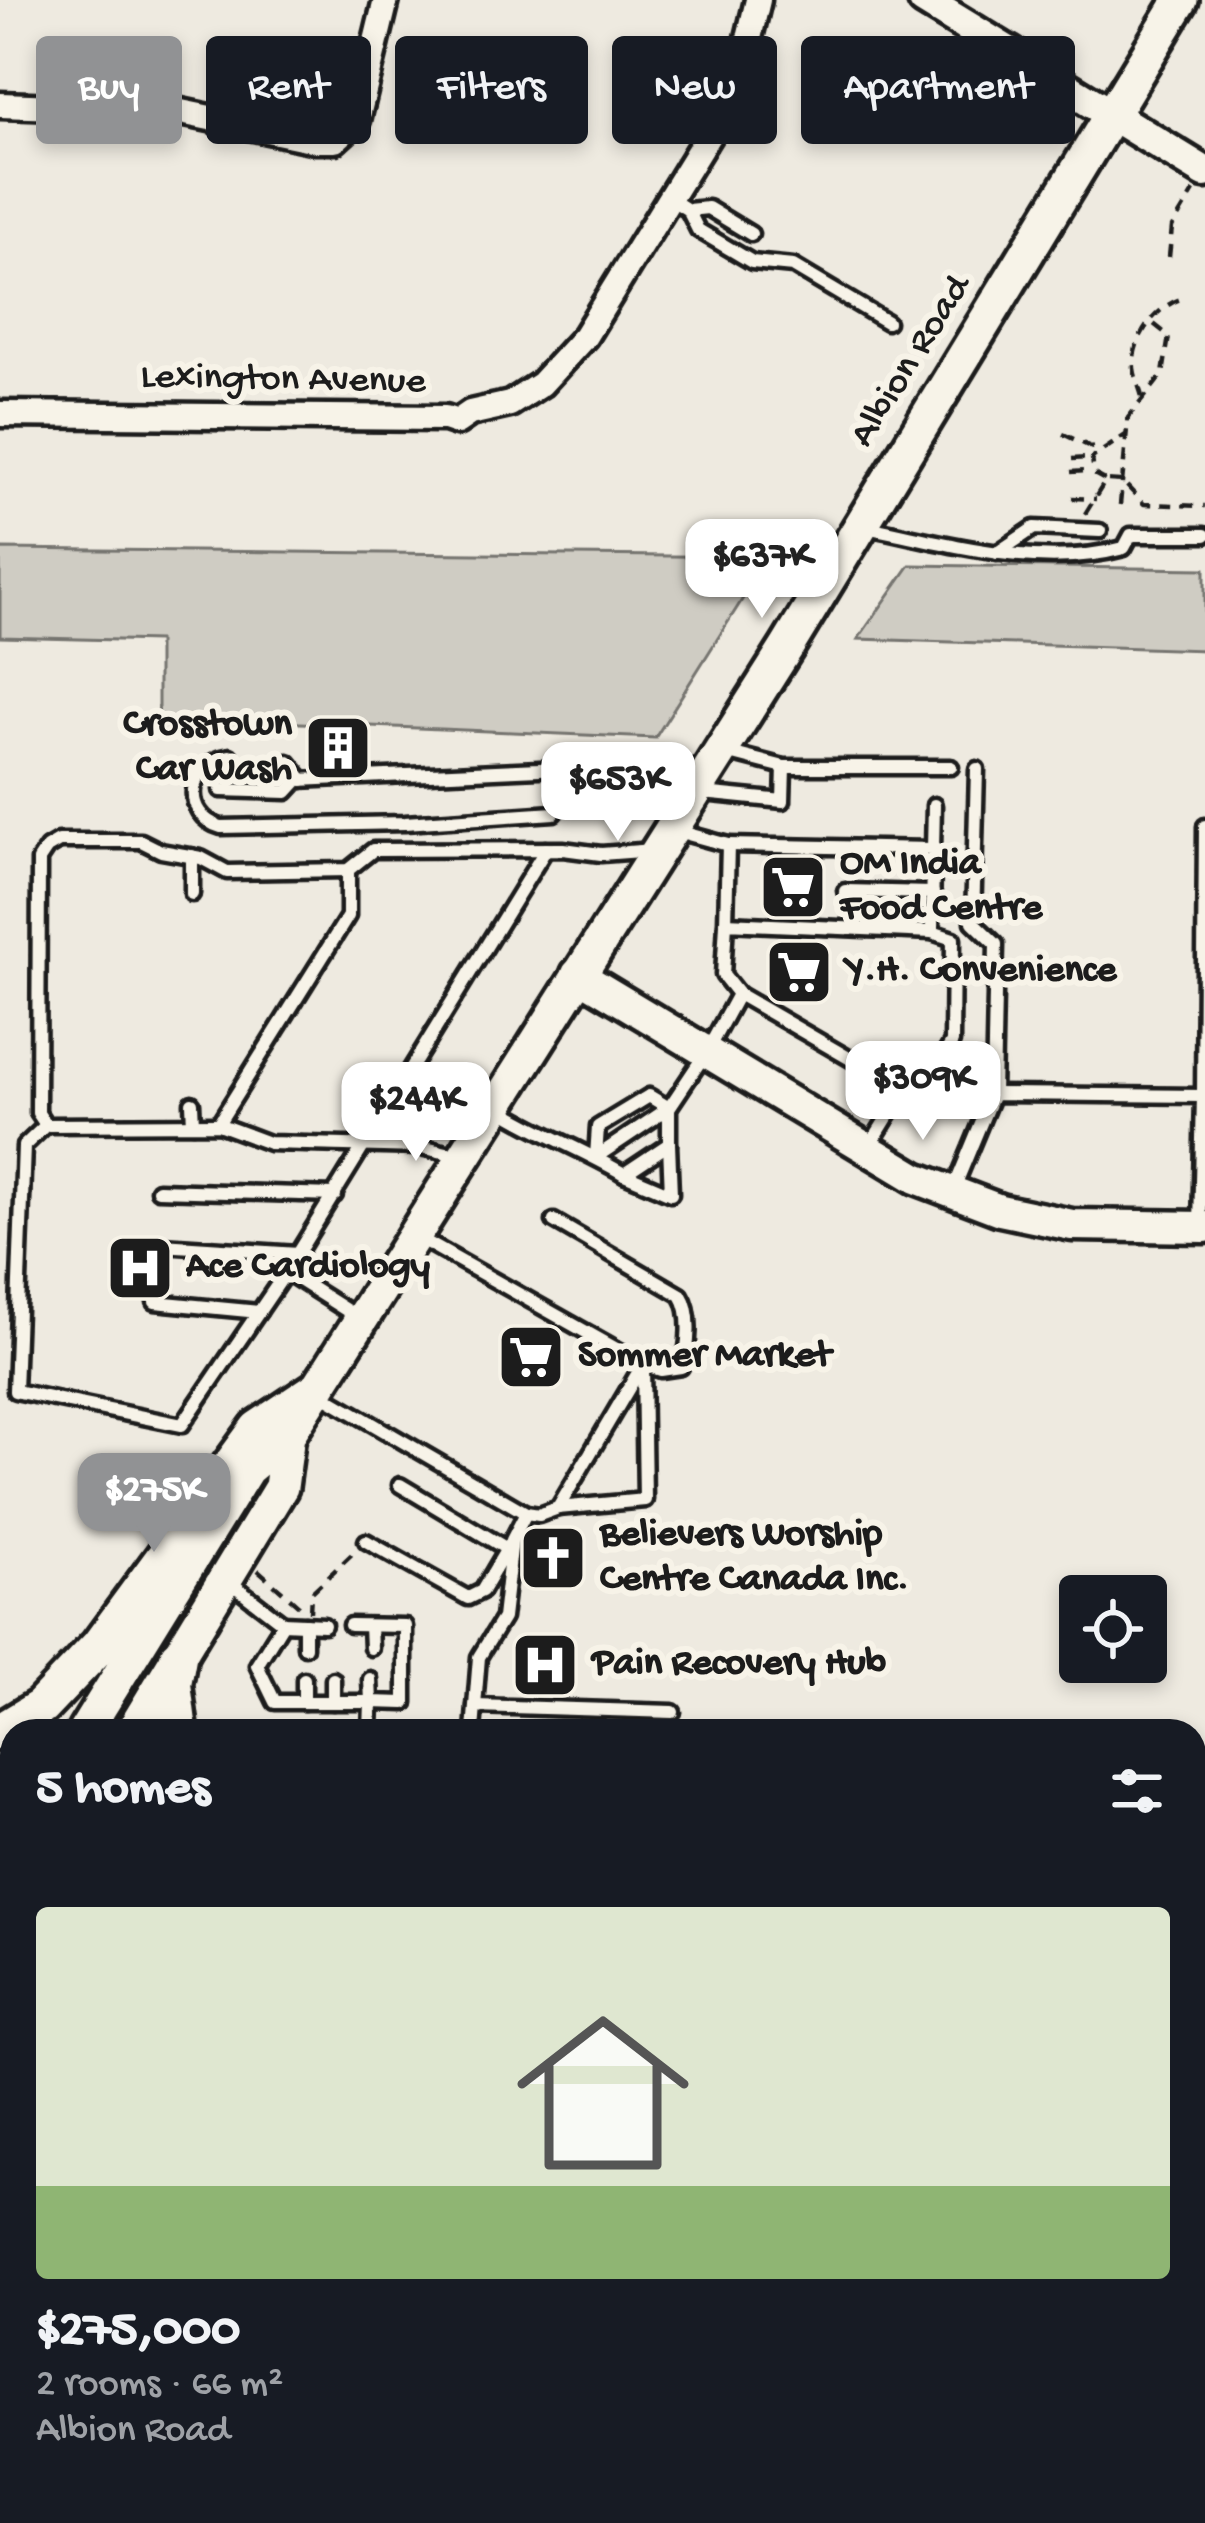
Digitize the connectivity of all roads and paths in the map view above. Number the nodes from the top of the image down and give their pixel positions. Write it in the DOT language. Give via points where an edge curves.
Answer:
graph roads {
  1 [pos="386,0"];
  2 [pos="758,0"];
  3 [pos="924,0"];
  4 [pos="1181,0"];
  5 [pos="0,105"];
  6 [pos="1111,115"];
  7 [pos="1205,172"];
  8 [pos="680,205"];
  9 [pos="752,234"];
  10 [pos="1169,257"];
  11 [pos="1181,299"];
  12 [pos="1150,321"];
  13 [pos="887,322"];
  14 [pos="1142,397"];
  15 [pos="0,414"];
  16 [pos="1063,434"];
  17 [pos="1126,434"];
  18 [pos="1099,451"];
  19 [pos="1092,458"];
  20 [pos="1072,459"];
  21 [pos="1092,471"];
  22 [pos="1071,472"];
  23 [pos="1106,480"];
  24 [pos="1122,481"];
  25 [pos="1072,498"];
  26 [pos="1096,499"];
  27 [pos="1120,505"];
  28 [pos="1205,506"];
  29 [pos="1085,514"];
  30 [pos="860,526"];
  31 [pos="1100,531"];
  32 [pos="1205,535"];
  33 [pos="997,553"];
  34 [pos="718,750"];
  35 [pos="230,755"];
  36 [pos="288,761"];
  37 [pos="590,767"];
  38 [pos="784,767"];
  39 [pos="951,767"];
  40 [pos="977,769"];
  41 [pos="303,779"];
  42 [pos="221,790"];
  43 [pos="693,792"];
  44 [pos="934,805"];
  45 [pos="1205,826"];
  46 [pos="663,839"];
  47 [pos="728,844"];
  48 [pos="545,849"];
  49 [pos="933,849"];
  50 [pos="192,856"];
  51 [pos="347,870"];
  52 [pos="845,891"];
  53 [pos="933,892"];
  54 [pos="192,894"];
  55 [pos="726,922"];
  56 [pos="932,932"];
  57 [pos="577,974"];
  58 [pos="738,994"];
  59 [pos="707,1051"];
  60 [pos="904,1090"];
  61 [pos="993,1094"];
  62 [pos="1203,1096"];
  63 [pos="192,1103"];
  64 [pos="494,1106"];
  65 [pos="669,1108"];
  66 [pos="193,1124"];
  67 [pos="218,1124"];
  68 [pos="46,1125"];
  69 [pos="669,1144"];
  70 [pos="869,1147"];
  71 [pos="365,1148"];
  72 [pos="461,1156"];
  73 [pos="596,1157"];
  74 [pos="624,1174"];
  75 [pos="158,1190"];
  76 [pos="952,1193"];
  77 [pos="335,1195"];
  78 [pos="554,1222"];
  79 [pos="1203,1227"];
  80 [pos="412,1234"];
  81 [pos="162,1245"];
  82 [pos="298,1254"];
  83 [pos="286,1272"];
  84 [pos="154,1302"];
  85 [pos="259,1312"];
  86 [pos="359,1318"];
  87 [pos="643,1364"];
  88 [pos="315,1391"];
  89 [pos="288,1436"];
  90 [pos="400,1485"];
  91 [pos="558,1508"];
  92 [pos="526,1513"];
  93 [pos="366,1541"];
  94 [pos="509,1544"];
  95 [pos="258,1570"];
  96 [pos="225,1579"];
  97 [pos="283,1623"];
  98 [pos="305,1624"];
  99 [pos="324,1625"];
  100 [pos="350,1625"];
  101 [pos="370,1626"];
  102 [pos="304,1647"];
  103 [pos="371,1648"];
  104 [pos="178,1657"];
  105 [pos="304,1679"];
  106 [pos="333,1679"];
  107 [pos="370,1679"];
  108 [pos="304,1702"];
  109 [pos="333,1702"];
  110 [pos="370,1702"];
  111 [pos="475,1706"];
  112 [pos="673,1712"];
  113 [pos="21,1719"];
  114 [pos="92,1719"];
  115 [pos="140,1719"];
  116 [pos="177,1719"];
  117 [pos="370,1719"];
  118 [pos="474,1719"];
  1 -- 5 [label="street" via="361,108 335,140 176,111"];
  2 -- 8 [label="street, Lexington Avenue" via="740,76"];
  3 -- 6 [label="street"];
  4 -- 6 [label="main road, Albion Road"];
  6 -- 7 [label="street"];
  6 -- 30 [label="main road, Albion Road"];
  7 -- 10 [label="path" via="1172,227"];
  8 -- 9 [label="lane" via="708,208"];
  8 -- 13 [label="lane" via="698,230 752,262 793,266"];
  8 -- 15 [label="street, Lexington Avenue" via="541,384 457,422"];
  11 -- 12 [label="path"];
  12 -- 14 [label="path" via="1133,367"];
  12 -- 14 [label="path" via="1168,337 1163,374"];
  14 -- 17 [label="path"];
  16 -- 18 [label="path"];
  17 -- 18 [label="path"];
  17 -- 24 [label="path"];
  18 -- 19 [label="path"];
  19 -- 20 [label="path"];
  19 -- 21 [label="path"];
  21 -- 22 [label="path"];
  21 -- 23 [label="path"];
  23 -- 24 [label="path"];
  23 -- 26 [label="path"];
  24 -- 27 [label="path"];
  24 -- 28 [label="path" via="1144,505"];
  25 -- 26 [label="path"];
  26 -- 29 [label="path"];
  30 -- 33 [label="lane"];
  30 -- 34 [label="main road, Albion Road"];
  31 -- 33 [label="lane" via="1034,528"];
  32 -- 33 [label="lane" via="1131,535 1124,548 1103,554"];
  34 -- 38 [label="lane"];
  34 -- 43 [label="main road, Albion Road"];
  35 -- 37 [label="lane" via="199,769 195,785 200,814 221,827 554,813"];
  36 -- 41 [label="lane"];
  37 -- 41 [label="lane"];
  37 -- 43 [label="lane" via="648,772"];
  38 -- 39 [label="lane"];
  38 -- 43 [label="lane" via="783,801"];
  40 -- 61 [label="lane" via="973,922 996,944"];
  41 -- 42 [label="lane" via="287,792"];
  43 -- 46 [label="main road, Albion Road"];
  44 -- 49 [label="lane"];
  45 -- 62 [label="lane"];
  46 -- 47 [label="lane"];
  46 -- 48 [label="lane" via="601,854"];
  46 -- 57 [label="main road, Albion Road"];
  47 -- 49 [label="lane"];
  47 -- 55 [label="lane"];
  48 -- 51 [label="lane" via="373,850"];
  48 -- 71 [label="lane"];
  49 -- 53 [label="lane"];
  50 -- 51 [label="lane" via="227,872"];
  50 -- 54 [label="lane"];
  50 -- 68 [label="lane" via="141,841 59,841 40,860 38,1113"];
  51 -- 67 [label="lane" via="348,916"];
  52 -- 53 [label="lane"];
  53 -- 56 [label="lane"];
  55 -- 56 [label="lane"];
  55 -- 58 [label="lane" via="723,975"];
  56 -- 60 [label="lane" via="952,939 952,1042 918,1099"];
  57 -- 59 [label="street"];
  57 -- 64 [label="main road, Albion Road"];
  58 -- 59 [label="lane"];
  58 -- 60 [label="lane"];
  59 -- 65 [label="lane"];
  59 -- 70 [label="street"];
  60 -- 70 [label="lane"];
  61 -- 62 [label="lane"];
  61 -- 76 [label="lane"];
  62 -- 79 [label="lane"];
  63 -- 66 [label="lane"];
  64 -- 72 [label="main road, Albion Road"];
  64 -- 73 [label="lane"];
  65 -- 69 [label="lane"];
  65 -- 73 [label="lane"];
  65 -- 73 [label="lane" via="649,1096 598,1127"];
  66 -- 67 [label="lane"];
  66 -- 68 [label="lane"];
  67 -- 71 [label="lane" via="269,1143"];
  68 -- 85 [label="lane" via="24,1146 14,1390 182,1425"];
  69 -- 74 [label="lane"];
  69 -- 74 [label="lane" via="670,1194"];
  70 -- 76 [label="street"];
  71 -- 72 [label="lane"];
  71 -- 77 [label="lane"];
  72 -- 80 [label="main road, Albion Road"];
  73 -- 74 [label="lane"];
  75 -- 77 [label="lane"];
  76 -- 79 [label="street" via="1072,1225"];
  77 -- 82 [label="lane"];
  78 -- 87 [label="lane" via="686,1300 681,1367"];
  80 -- 86 [label="main road, Albion Road"];
  80 -- 87 [label="lane"];
  81 -- 82 [label="lane"];
  82 -- 83 [label="lane"];
  83 -- 85 [label="lane"];
  83 -- 86 [label="lane"];
  84 -- 85 [label="lane"];
  86 -- 88 [label="main road, Albion Road"];
  87 -- 91 [label="lane"];
  87 -- 91 [label="lane" via="645,1501"];
  88 -- 89 [label="main road, Albion Road"];
  88 -- 92 [label="lane"];
  88 -- 113 [label="main road" via="258,1429 99,1646"];
  89 -- 96 [label="main road, Albion Road" via="281,1487"];
  89 -- 114 [label="main road, Albion Road" via="247,1469"];
  90 -- 94 [label="lane"];
  91 -- 92 [label="lane"];
  92 -- 94 [label="lane"];
  93 -- 94 [label="lane" via="468,1598 482,1592"];
  93 -- 95 [label="path" via="311,1593 310,1615"];
  94 -- 111 [label="lane" via="503,1618 479,1657"];
  96 -- 97 [label="lane"];
  96 -- 104 [label="main road, Albion Road"];
  97 -- 98 [label="lane"];
  97 -- 108 [label="lane" via="257,1666 275,1702"];
  98 -- 99 [label="lane"];
  98 -- 102 [label="lane"];
  100 -- 101 [label="lane"];
  101 -- 103 [label="lane"];
  101 -- 110 [label="lane" via="405,1626 404,1703"];
  104 -- 115 [label="main road, Albion Road"];
  104 -- 116 [label="main road"];
  105 -- 108 [label="lane"];
  106 -- 109 [label="lane"];
  107 -- 110 [label="lane"];
  108 -- 109 [label="lane"];
  109 -- 110 [label="lane"];
  110 -- 117 [label="lane"];
  111 -- 112 [label="lane"];
  111 -- 118 [label="lane"];
}
